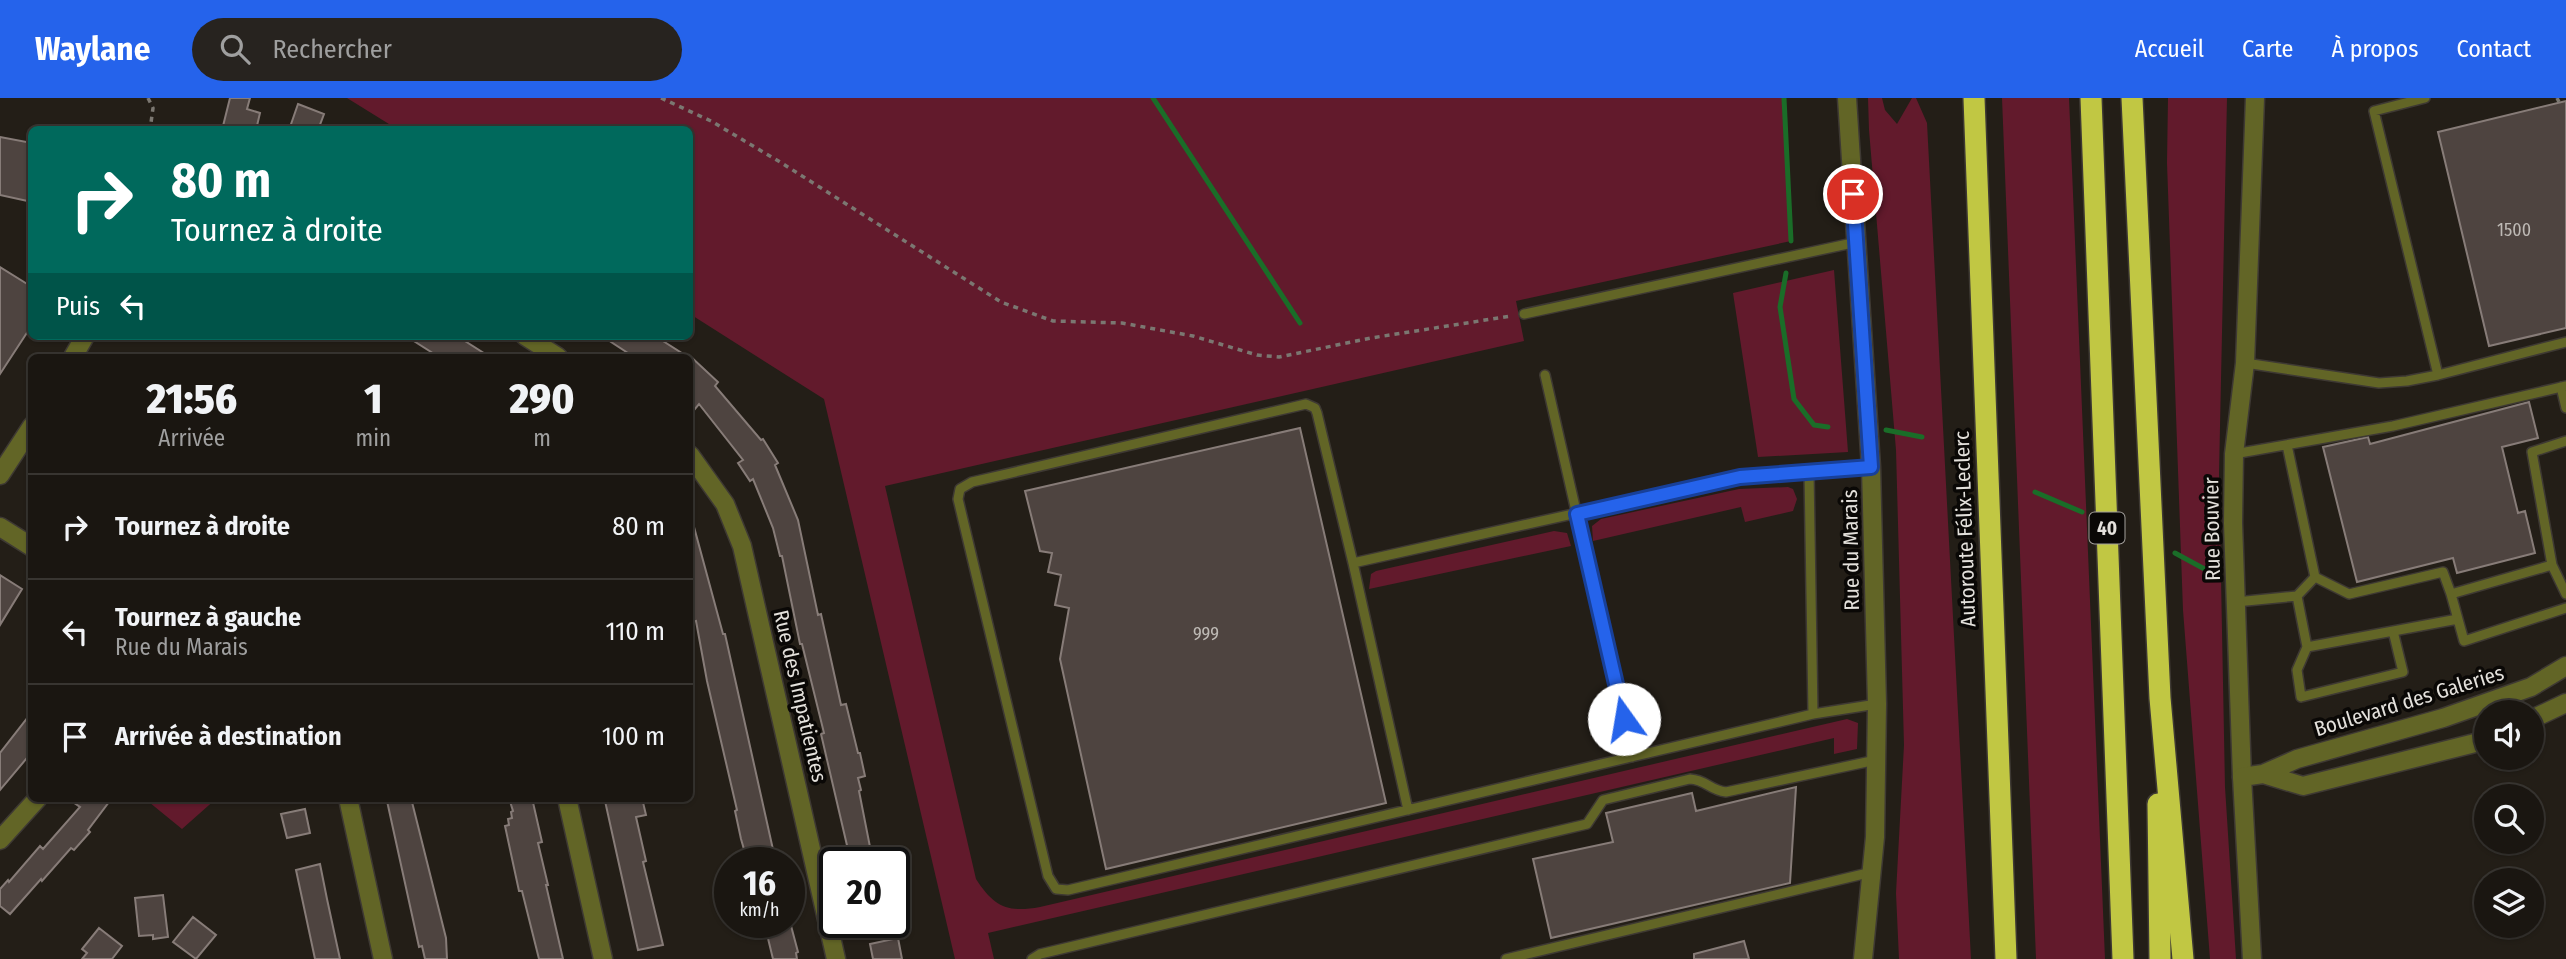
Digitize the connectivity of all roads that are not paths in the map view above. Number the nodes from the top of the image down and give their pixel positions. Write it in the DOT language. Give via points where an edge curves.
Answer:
graph roads {
  1 [pos="1847,98"];
  2 [pos="1964,98"];
  3 [pos="1974,98"];
  4 [pos="2091,98"];
  5 [pos="2132,98"];
  6 [pos="2255,98"];
  7 [pos="2425,98"];
  8 [pos="1975,160"];
  9 [pos="1857,242"];
  10 [pos="1524,314"];
  11 [pos="531,340"];
  12 [pos="2566,342"];
  13 [pos="553,354"];
  14 [pos="2245,363"];
  15 [pos="1545,375"];
  16 [pos="2438,375"];
  17 [pos="2563,387"];
  18 [pos="2566,408"];
  19 [pos="28,432"];
  20 [pos="2566,441"];
  21 [pos="2287,445"];
  22 [pos="2234,454"];
  23 [pos="693,459"];
  24 [pos="1871,467"];
  25 [pos="1808,472"];
  26 [pos="0,475"];
  27 [pos="1577,514"];
  28 [pos="0,527"];
  29 [pos="28,544"];
  30 [pos="1353,563"];
  31 [pos="2552,565"];
  32 [pos="2315,577"];
  33 [pos="2451,594"];
  34 [pos="2566,594"];
  35 [pos="2297,596"];
  36 [pos="2236,602"];
  37 [pos="2566,608"];
  38 [pos="2458,619"];
  39 [pos="2393,631"];
  40 [pos="2307,647"];
  41 [pos="2566,666"];
  42 [pos="2160,698"];
  43 [pos="2566,703"];
  44 [pos="1877,704"];
  45 [pos="2544,713"];
  46 [pos="1813,714"];
  47 [pos="2474,743"];
  48 [pos="1632,757"];
  49 [pos="1876,760"];
  50 [pos="2263,774"];
  51 [pos="2242,777"];
  52 [pos="34,802"];
  53 [pos="349,802"];
  54 [pos="568,802"];
  55 [pos="1408,810"];
  56 [pos="0,839"];
  57 [pos="1872,872"];
  58 [pos="383,959"];
  59 [pos="603,959"];
  60 [pos="836,959"];
  61 [pos="1032,959"];
  62 [pos="1506,959"];
  63 [pos="1863,959"];
  64 [pos="2006,959"];
  65 [pos="2123,959"];
  66 [pos="2160,959"];
  67 [pos="2183,959"];
  68 [pos="2252,959"];
  1 -- 9 [label="street, Rue du Marais"];
  2 -- 8 [label="highway"];
  3 -- 8 [label="highway, Autoroute Félix-Leclerc"];
  4 -- 65 [label="highway, 40"];
  5 -- 42 [label="highway"];
  6 -- 14 [label="street, Rue Bouvier"];
  7 -- 16 [label="lane" via="2374,111"];
  8 -- 64 [label="highway, Autoroute Félix-Leclerc"];
  9 -- 10 [label="lane"];
  9 -- 24 [label="street, Rue du Marais"];
  11 -- 13 [label="street"];
  12 -- 16 [label="lane"];
  14 -- 16 [label="lane" via="2379,383"];
  14 -- 22 [label="street, Rue Bouvier"];
  15 -- 27 [label="lane"];
  17 -- 18 [label="lane"];
  17 -- 21 [label="lane"];
  19 -- 26 [label="street"];
  20 -- 31 [label="lane" via="2532,452"];
  21 -- 22 [label="lane"];
  21 -- 32 [label="lane"];
  22 -- 36 [label="street, Rue Bouvier"];
  23 -- 60 [label="street, Rue des Impatientes" via="724,504 742,546"];
  24 -- 25 [label="lane"];
  24 -- 44 [label="street, Rue du Marais"];
  25 -- 27 [label="lane" via="1740,477"];
  25 -- 46 [label="lane"];
  27 -- 30 [label="lane"];
  27 -- 48 [label="lane"];
  28 -- 29 [label="street"];
  30 -- 55 [label="lane"];
  30 -- 55 [label="lane" via="1317,413 1306,404 972,482 958,494 1048,876 1056,889 1068,890"];
  31 -- 33 [label="lane"];
  31 -- 34 [label="lane"];
  32 -- 33 [label="lane" via="2349,594 2443,572"];
  32 -- 35 [label="lane"];
  33 -- 38 [label="lane"];
  35 -- 36 [label="lane"];
  35 -- 40 [label="lane"];
  36 -- 51 [label="street, Rue Bouvier"];
  37 -- 38 [label="lane" via="2464,641"];
  38 -- 39 [label="lane"];
  39 -- 40 [label="lane"];
  39 -- 40 [label="lane" via="2403,672 2301,698 2297,670"];
  41 -- 50 [label="street, Boulevard des Galeries" via="2531,687 2456,714 2297,759"];
  42 -- 66 [label="highway"];
  42 -- 67 [label="highway"];
  43 -- 45 [label="street"];
  44 -- 46 [label="lane"];
  44 -- 49 [label="street, Rue du Marais"];
  46 -- 48 [label="lane"];
  47 -- 50 [label="street, Boulevard des Galeries" via="2303,786"];
  48 -- 55 [label="lane"];
  49 -- 57 [label="street, Rue du Marais"];
  49 -- 61 [label="lane" via="1726,792 1690,779 1603,800 1587,824 1053,950"];
  50 -- 51 [label="street, Boulevard des Galeries"];
  51 -- 68 [label="street, Rue Bouvier"];
  52 -- 56 [label="street"];
  53 -- 58 [label="street"];
  54 -- 59 [label="street"];
  57 -- 62 [label="lane"];
  57 -- 63 [label="street, Rue du Marais"];
}
